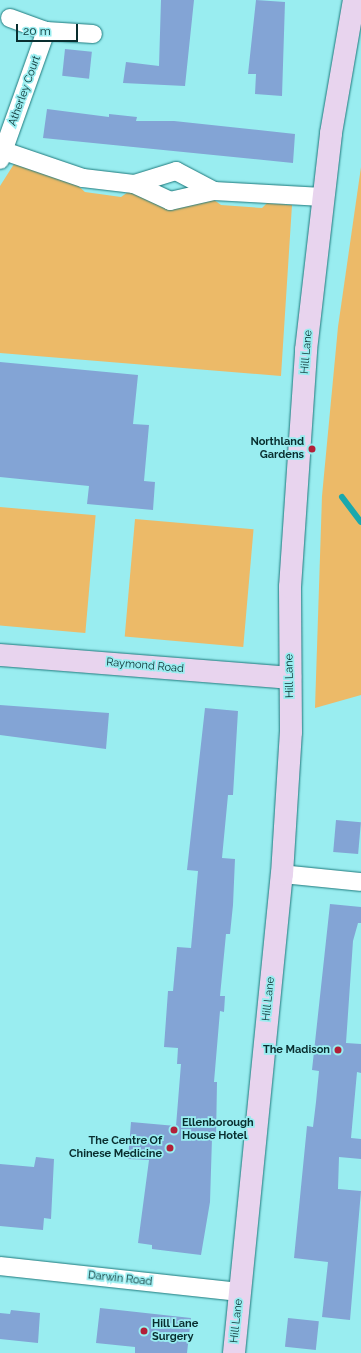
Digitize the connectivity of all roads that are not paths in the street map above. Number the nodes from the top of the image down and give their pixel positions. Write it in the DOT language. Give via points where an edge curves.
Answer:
graph roads {
  1 [pos="354,0"];
  2 [pos="10,18"];
  3 [pos="46,32"];
  4 [pos="93,34"];
  5 [pos="2,155"];
  6 [pos="134,184"];
  7 [pos="214,191"];
  8 [pos="323,198"];
  9 [pos="0,655"];
  10 [pos="290,678"];
  11 [pos="282,874"];
  12 [pos="361,882"];
  13 [pos="0,1266"];
  14 [pos="240,1292"];
  15 [pos="234,1353"];
  1 -- 8 [label="street, Hill Lane"];
  2 -- 3 [label="street"];
  3 -- 4 [label="street"];
  3 -- 5 [label="street, Atherley Court"];
  5 -- 6 [label="street, Atherley Court" via="84,178"];
  6 -- 7 [label="street, Atherley Court" via="170,201"];
  6 -- 7 [label="street, Atherley Court" via="176,171"];
  7 -- 8 [label="street, Atherley Court"];
  8 -- 10 [label="street, Hill Lane" via="295,501 290,587"];
  9 -- 10 [label="street, Raymond Road"];
  10 -- 11 [label="street, Hill Lane" via="291,732"];
  11 -- 12 [label="street"];
  11 -- 14 [label="street, Hill Lane"];
  13 -- 14 [label="street, Darwin Road"];
  14 -- 15 [label="street, Hill Lane"];
}
